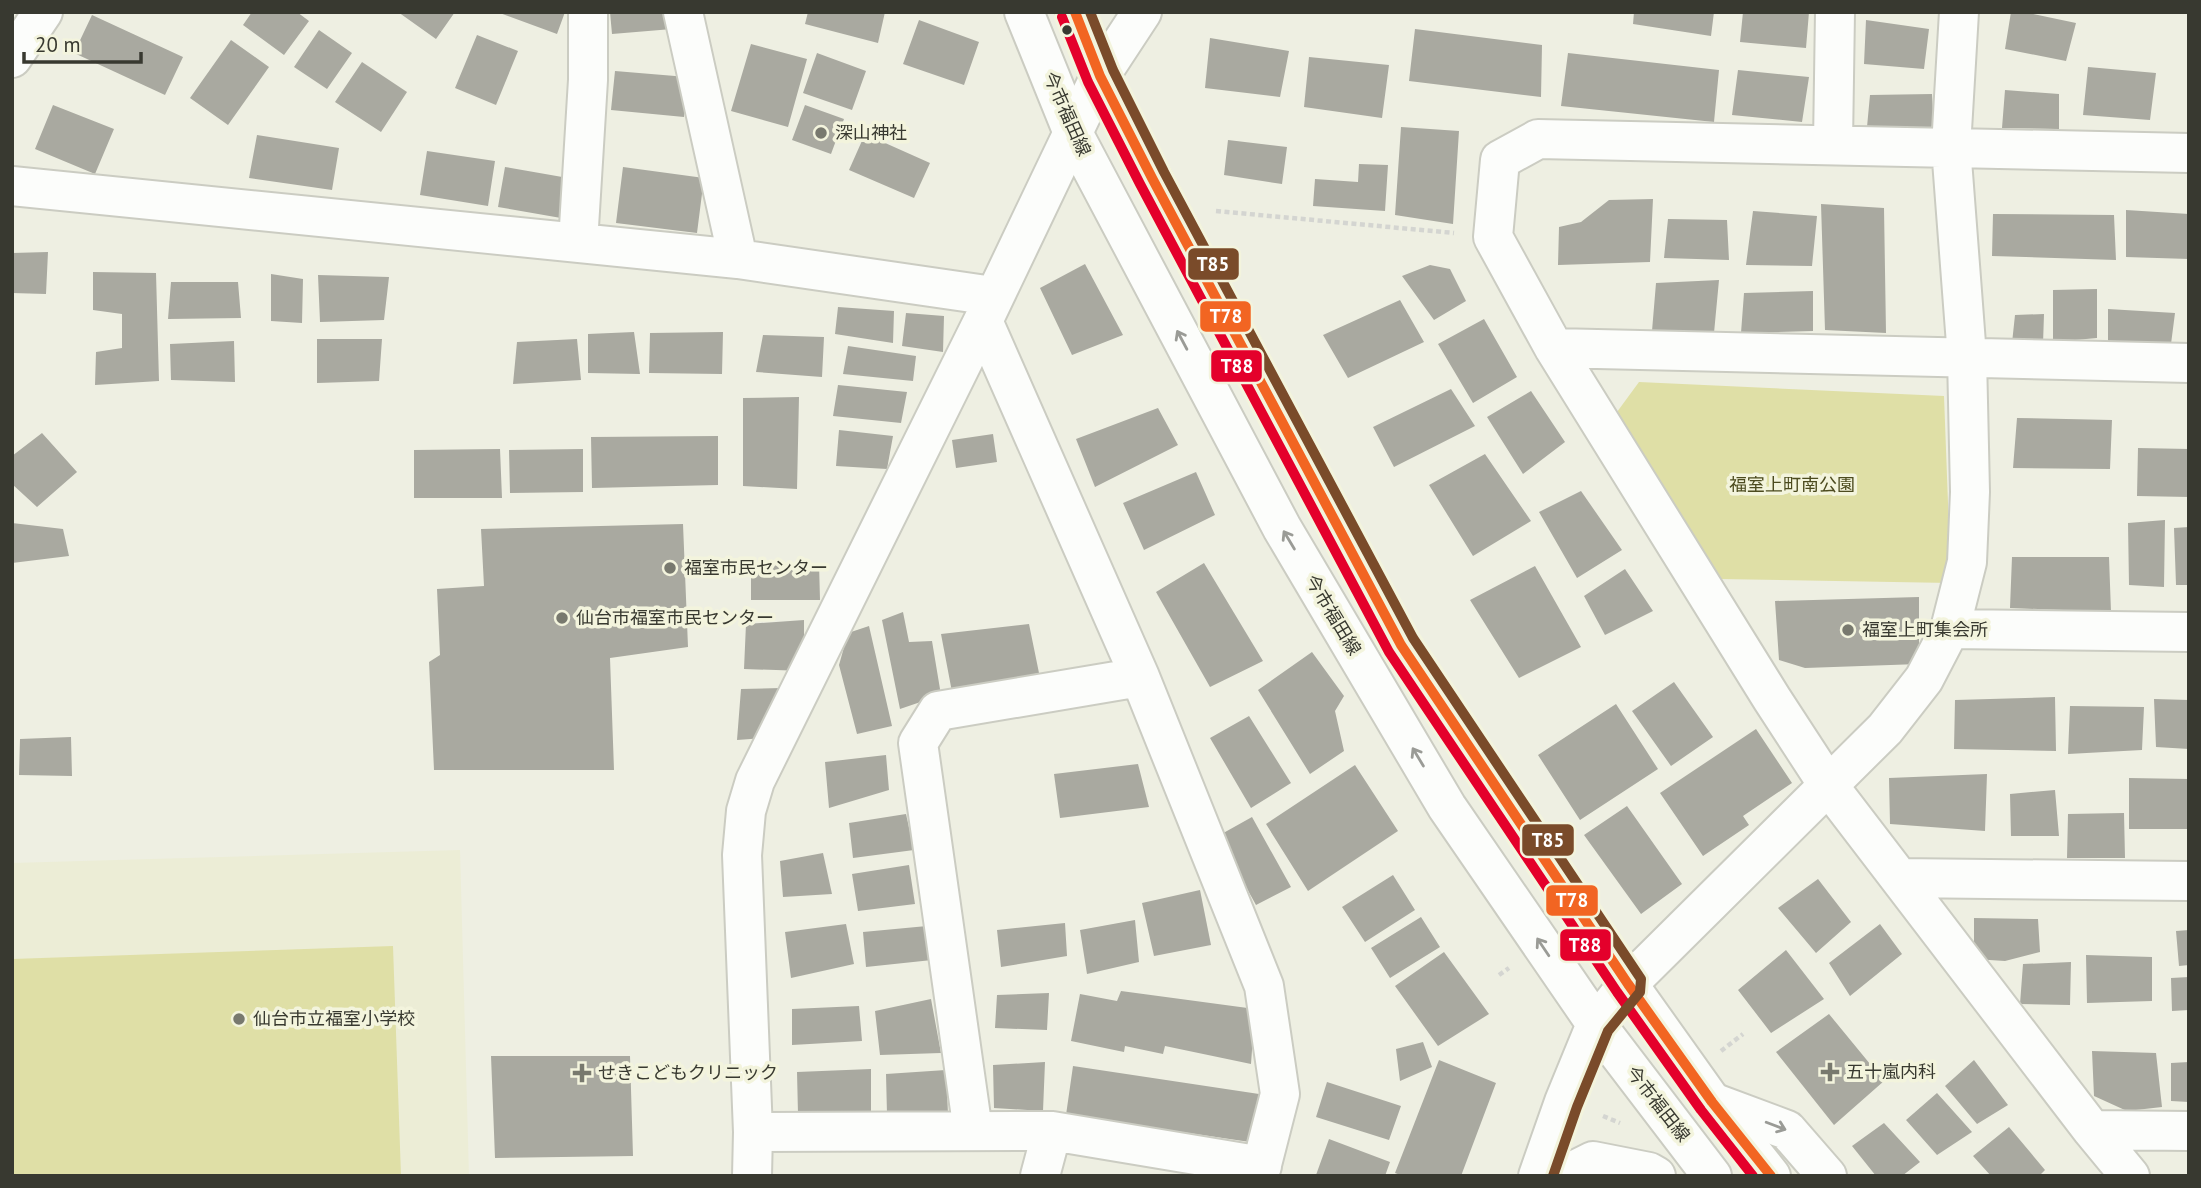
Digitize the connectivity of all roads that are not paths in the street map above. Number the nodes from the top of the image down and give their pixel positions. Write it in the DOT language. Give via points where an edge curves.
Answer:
graph roads {
  1 [pos="588,12"];
  2 [pos="683,12"];
  3 [pos="1024,12"];
  4 [pos="1076,12"];
  5 [pos="1142,12"];
  6 [pos="1836,12"];
  7 [pos="1959,12"];
  8 [pos="34,15"];
  9 [pos="12,58"];
  10 [pos="1100,76"];
  11 [pos="1073,133"];
  12 [pos="1833,144"];
  13 [pos="1951,146"];
  14 [pos="2189,153"];
  15 [pos="12,186"];
  16 [pos="578,243"];
  17 [pos="738,259"];
  18 [pos="988,309"];
  19 [pos="1554,348"];
  20 [pos="1968,358"];
  21 [pos="2189,363"];
  22 [pos="1950,629"];
  23 [pos="2189,632"];
  24 [pos="1140,677"];
  25 [pos="1828,785"];
  26 [pos="1899,878"];
  27 [pos="2189,881"];
  28 [pos="1628,984"];
  29 [pos="1596,1024"];
  30 [pos="1712,1102"];
  31 [pos="973,1130"];
  32 [pos="2092,1130"];
  33 [pos="1052,1131"];
  34 [pos="2189,1131"];
  35 [pos="753,1132"];
  36 [pos="1260,1171"];
  37 [pos="752,1176"];
  38 [pos="1040,1176"];
  39 [pos="1538,1176"];
  40 [pos="1563,1176"];
  41 [pos="1656,1176"];
  42 [pos="1712,1176"];
  43 [pos="1771,1176"];
  44 [pos="1827,1176"];
  45 [pos="2130,1176"];
  1 -- 16 [label="street"];
  2 -- 17 [label="street"];
  3 -- 11 [label="street, 今市福田線"];
  4 -- 10 [label="street"];
  5 -- 10 [label="street"];
  6 -- 12 [label="street"];
  7 -- 13 [label="street"];
  8 -- 9 [label="street"];
  10 -- 11 [label="street"];
  10 -- 28 [label="street" via="1401,645"];
  11 -- 18 [label="street"];
  29 -- 11 [label="street, 今市福田線, one-way" via="1447,807 1302,562"];
  12 -- 13 [label="street"];
  12 -- 19 [label="street" via="1538,139 1500,160 1493,237"];
  13 -- 14 [label="street"];
  13 -- 20 [label="street"];
  15 -- 16 [label="street"];
  16 -- 17 [label="street"];
  17 -- 18 [label="street"];
  18 -- 24 [label="street"];
  18 -- 35 [label="street" via="755,781 746,811 742,855"];
  19 -- 20 [label="street"];
  19 -- 25 [label="street"];
  20 -- 21 [label="street"];
  20 -- 22 [label="street" via="1967,562"];
  22 -- 23 [label="street"];
  22 -- 25 [label="street" via="1924,679 1885,729"];
  24 -- 31 [label="street" via="938,712 918,743"];
  24 -- 36 [label="street" via="1264,986 1280,1094"];
  25 -- 26 [label="street"];
  25 -- 28 [label="street"];
  26 -- 27 [label="street"];
  26 -- 32 [label="street"];
  28 -- 29 [label="street"];
  28 -- 30 [label="street"];
  29 -- 39 [label="street"];
  29 -- 42 [label="street, 今市福田線"];
  30 -- 43 [label="street"];
  30 -- 44 [label="street, one-way" via="1787,1130"];
  31 -- 33 [label="street"];
  31 -- 35 [label="street"];
  32 -- 34 [label="street"];
  32 -- 45 [label="street"];
  33 -- 36 [label="street"];
  33 -- 38 [label="street"];
  35 -- 37 [label="street"];
  40 -- 41 [label="street" via="1593,1161"];
}
